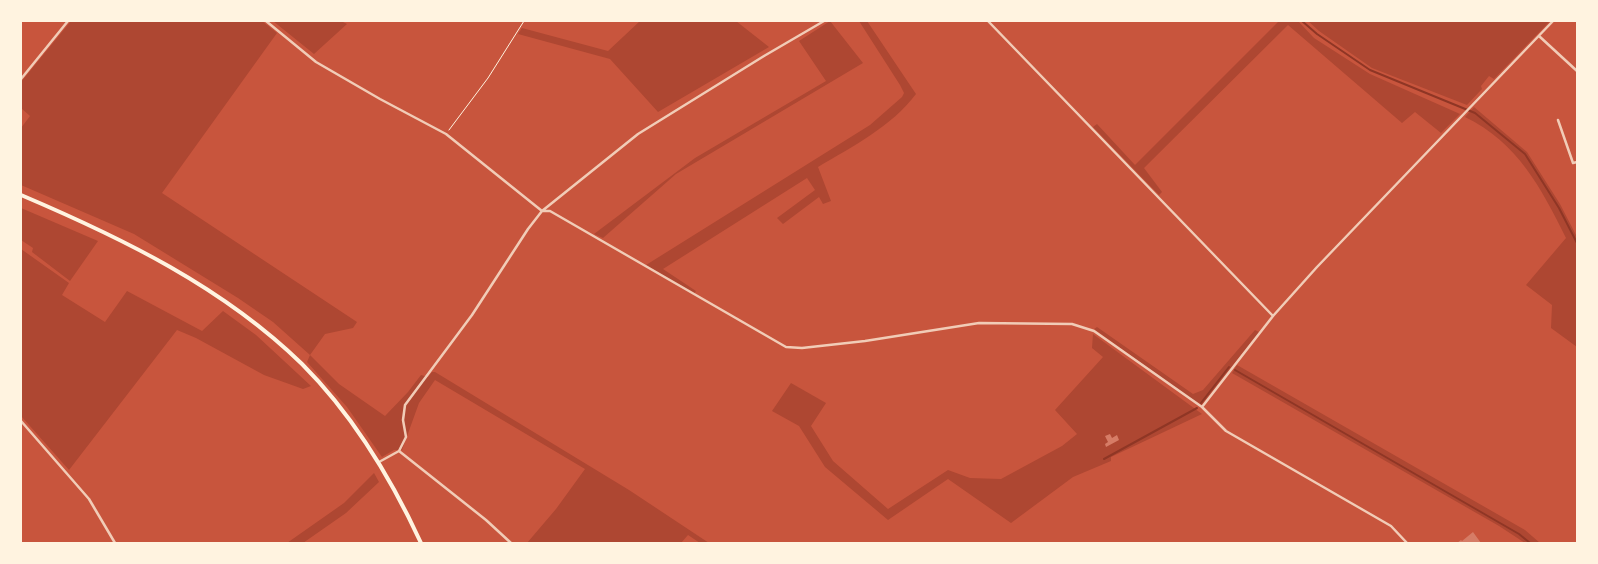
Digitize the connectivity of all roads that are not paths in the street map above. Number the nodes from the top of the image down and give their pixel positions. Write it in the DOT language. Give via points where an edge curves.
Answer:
graph roads {
  1 [pos="68,21"];
  2 [pos="266,21"];
  3 [pos="824,21"];
  4 [pos="988,21"];
  5 [pos="1553,21"];
  6 [pos="1539,36"];
  7 [pos="1577,71"];
  8 [pos="21,79"];
  9 [pos="1558,120"];
  10 [pos="1577,162"];
  11 [pos="21,196"];
  12 [pos="542,211"];
  13 [pos="1273,316"];
  14 [pos="1202,407"];
  15 [pos="21,421"];
  16 [pos="399,451"];
  17 [pos="379,462"];
  18 [pos="116,543"];
  19 [pos="421,543"];
  20 [pos="511,543"];
  21 [pos="1406,543"];
  1 -- 8 [label="street"];
  2 -- 12 [label="street" via="316,62 446,134"];
  3 -- 12 [label="street" via="638,134"];
  4 -- 13 [label="street"];
  5 -- 6 [label="street"];
  6 -- 7 [label="street"];
  6 -- 13 [label="street"];
  9 -- 10 [label="street" via="1573,164"];
  11 -- 17 [label="main road" via="83,222 159,261 216,295 254,323 302,365 343,411"];
  12 -- 14 [label="street" via="550,211 786,347 865,341 979,323 1072,324 1094,331"];
  12 -- 16 [label="street" via="472,315 405,405 406,437"];
  13 -- 14 [label="street"];
  14 -- 21 [label="street" via="1226,430 1389,525"];
  15 -- 18 [label="street" via="89,499"];
  16 -- 17 [label="street"];
  16 -- 20 [label="street"];
  17 -- 19 [label="main road"];
}
